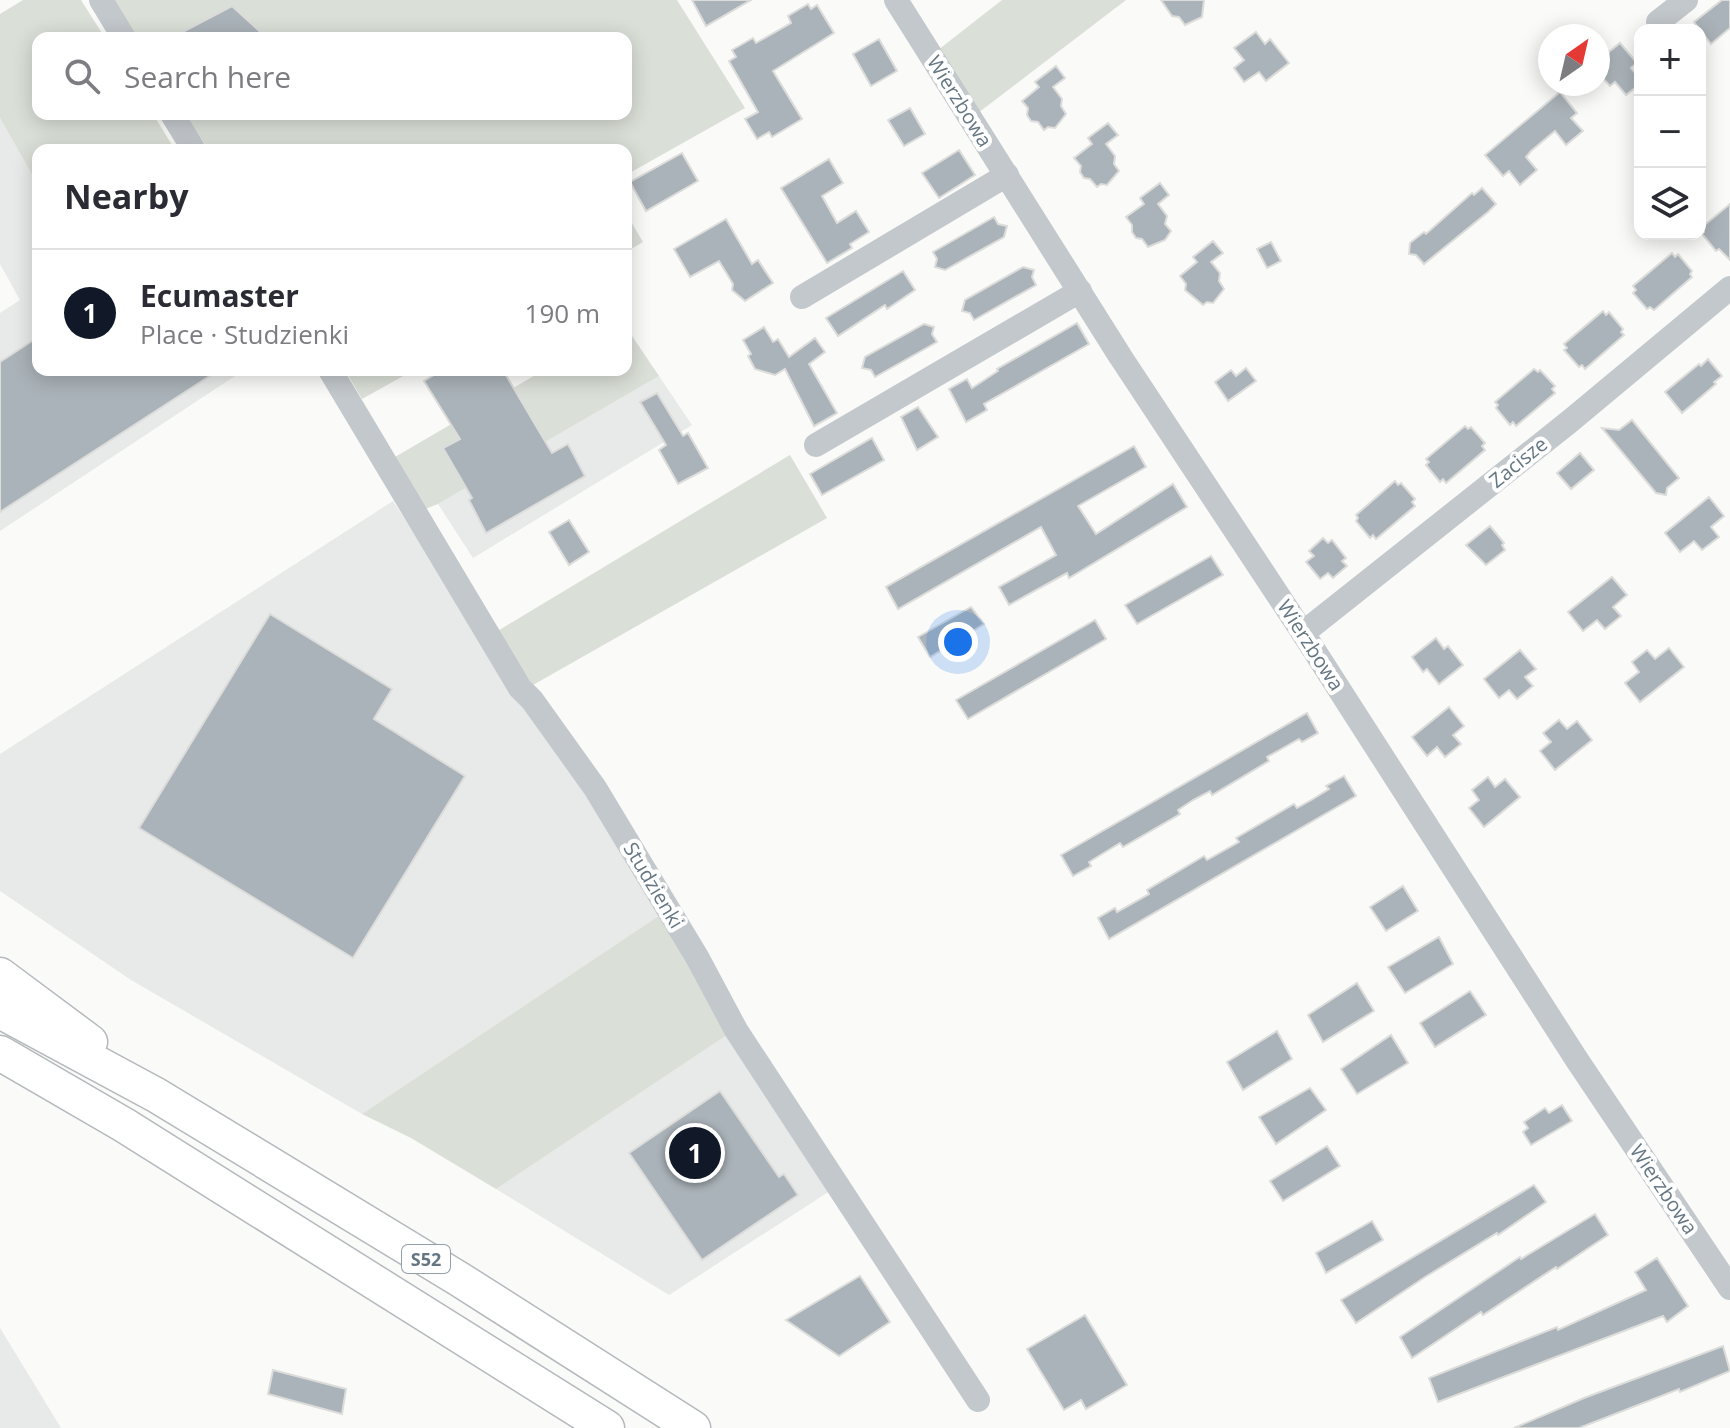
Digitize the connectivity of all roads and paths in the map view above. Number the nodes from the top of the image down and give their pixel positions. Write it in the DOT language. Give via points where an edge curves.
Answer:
graph roads {
  1 [pos="101,0"];
  2 [pos="896,0"];
  3 [pos="1686,0"];
  4 [pos="1658,22"];
  5 [pos="120,32"];
  6 [pos="176,120"];
  7 [pos="190,144"];
  8 [pos="1007,175"];
  9 [pos="1730,288"];
  10 [pos="1080,291"];
  11 [pos="802,297"];
  12 [pos="334,376"];
  13 [pos="816,445"];
  14 [pos="1303,633"];
  15 [pos="0,975"];
  16 [pos="0,1011"];
  17 [pos="0,1053"];
  18 [pos="0,1069"];
  19 [pos="156,1095"];
  20 [pos="124,1125"];
  21 [pos="1730,1288"];
  22 [pos="978,1400"];
  23 [pos="607,1428"];
  24 [pos="693,1428"];
  1 -- 5 [label="street"];
  2 -- 8 [label="street, Wierzbowa"];
  3 -- 4 [label="street"];
  6 -- 7 [label="street"];
  8 -- 10 [label="street, Wierzbowa"];
  8 -- 11 [label="street"];
  9 -- 14 [label="street, Zacisze"];
  10 -- 13 [label="street"];
  10 -- 14 [label="street, Wierzbowa"];
  12 -- 22 [label="street, Studzienki" via="520,688 595,788 736,1030"];
  14 -- 21 [label="street, Wierzbowa"];
  15 -- 19 [label="highway"];
  16 -- 19 [label="highway, S52"];
  17 -- 20 [label="highway, S52"];
  18 -- 20 [label="highway"];
  19 -- 24 [label="highway, S52"];
  20 -- 23 [label="highway, S52"];
}
